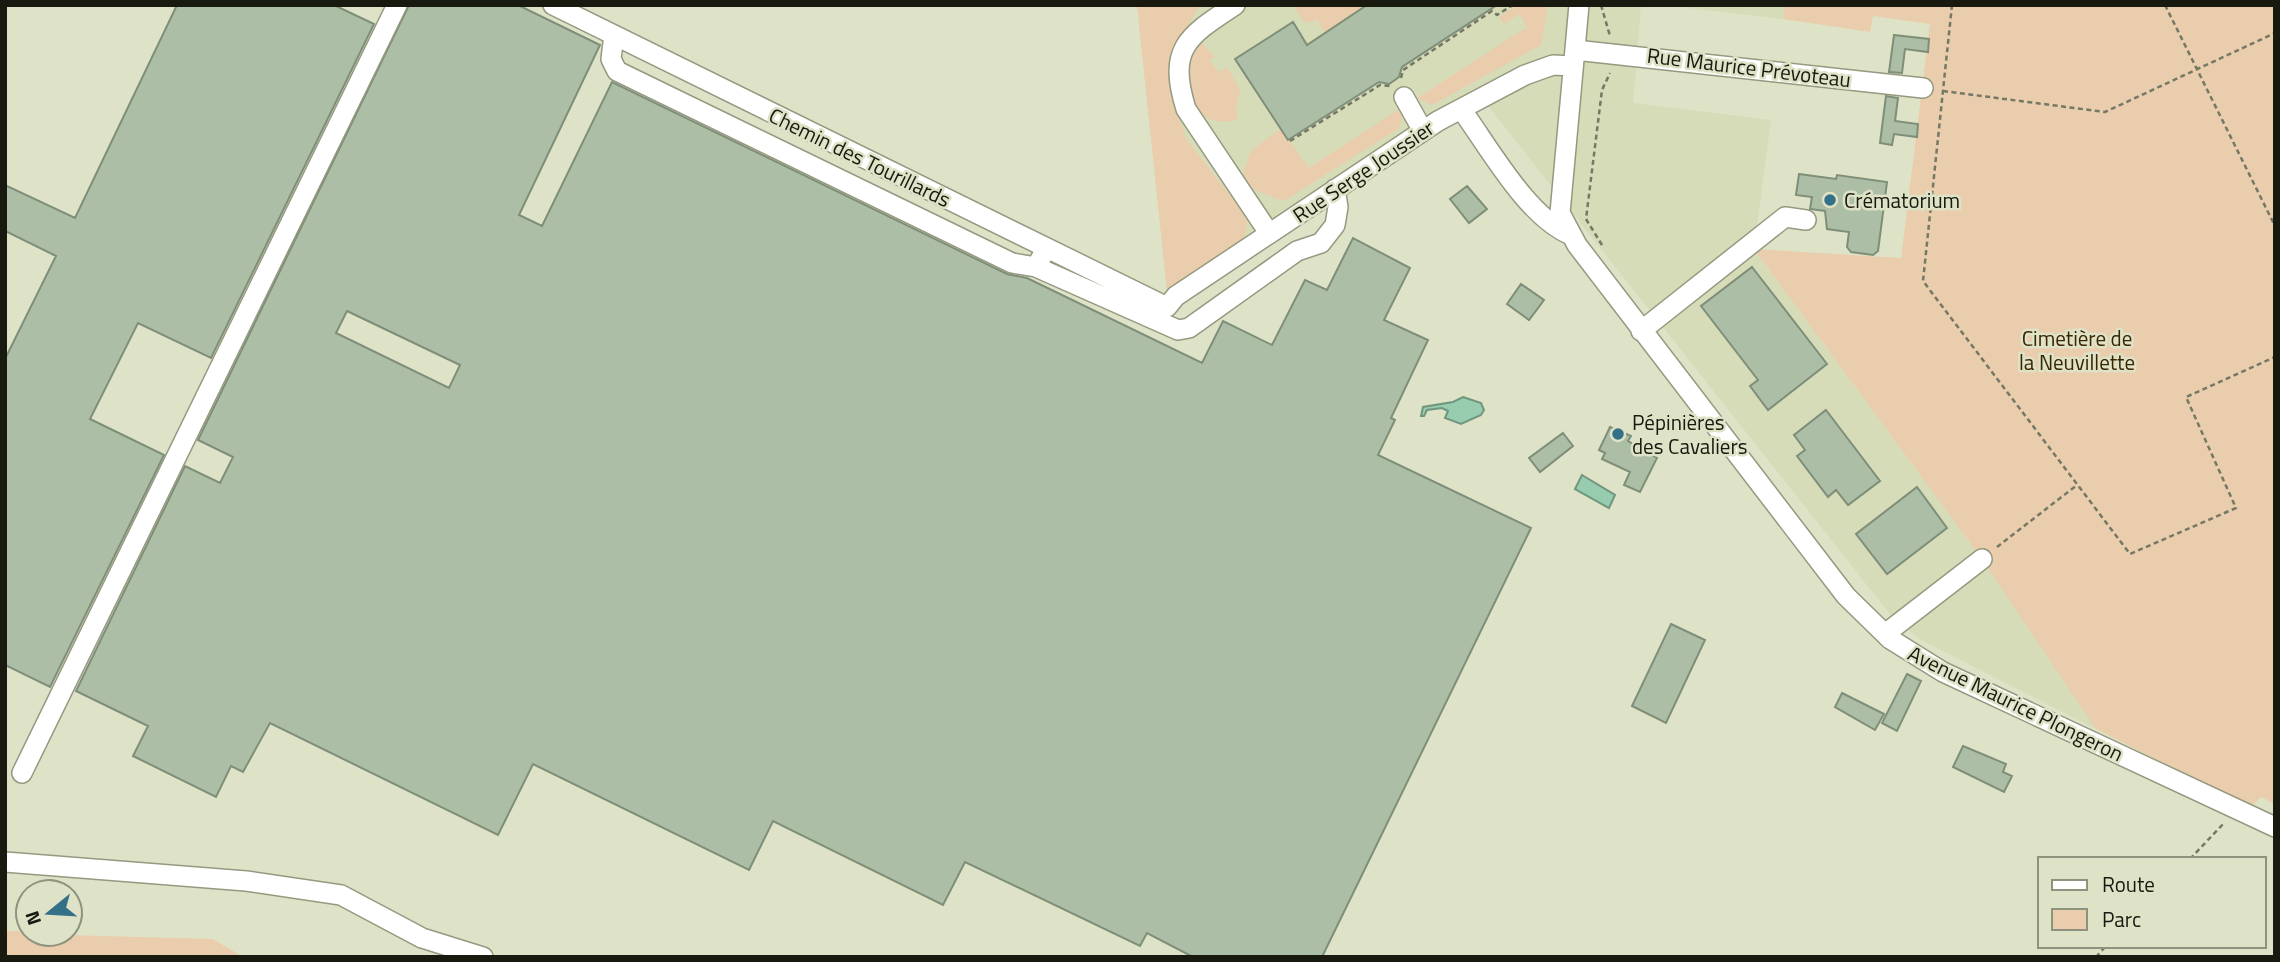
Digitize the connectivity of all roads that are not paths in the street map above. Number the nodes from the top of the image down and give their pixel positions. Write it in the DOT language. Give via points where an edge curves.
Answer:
graph roads {
  1 [pos="397,5"];
  2 [pos="553,5"];
  3 [pos="1235,5"];
  4 [pos="1579,5"];
  5 [pos="614,35"];
  6 [pos="1574,58"];
  7 [pos="1932,90"];
  8 [pos="1404,97"];
  9 [pos="1461,109"];
  10 [pos="1423,131"];
  11 [pos="1335,189"];
  12 [pos="1806,220"];
  13 [pos="1269,233"];
  14 [pos="1572,236"];
  15 [pos="1045,249"];
  16 [pos="1036,267"];
  17 [pos="1167,307"];
  18 [pos="1641,331"];
  19 [pos="1982,559"];
  20 [pos="1885,634"];
  21 [pos="22,773"];
  22 [pos="2275,827"];
  23 [pos="5,862"];
  24 [pos="483,957"];
  1 -- 21 [label="street"];
  2 -- 5 [label="street, Chemin des Tourillards"];
  3 -- 13 [label="street" via="1194,32 1183,47 1181,92 1186,109"];
  4 -- 6 [label="street"];
  5 -- 15 [label="street, Chemin des Tourillards"];
  5 -- 16 [label="street" via="611,60 617,71 1012,263"];
  6 -- 7 [label="street, Rue Maurice Prévoteau" via="1614,53"];
  6 -- 9 [label="street, Rue Serge Joussier" via="1525,75"];
  6 -- 14 [label="street, Avenue Maurice Plongeron" via="1560,213"];
  8 -- 10 [label="street"];
  9 -- 10 [label="street, Rue Serge Joussier"];
  9 -- 14 [label="street" via="1535,209"];
  10 -- 11 [label="street, Rue Serge Joussier"];
  11 -- 13 [label="street, Rue Serge Joussier"];
  11 -- 16 [label="street" via="1335,225 1321,243 1297,251 1189,328 1178,330"];
  12 -- 18 [label="street" via="1784,218"];
  13 -- 17 [label="street, Rue Serge Joussier" via="1176,296"];
  14 -- 18 [label="street, Avenue Maurice Plongeron"];
  15 -- 16 [label="street"];
  15 -- 17 [label="street, Chemin des Tourillards"];
  18 -- 20 [label="street, Avenue Maurice Plongeron" via="1846,596"];
  19 -- 20 [label="street"];
  20 -- 22 [label="street, Avenue Maurice Plongeron" via="1943,672"];
  23 -- 24 [label="street" via="246,880 341,895 422,938"];
}
